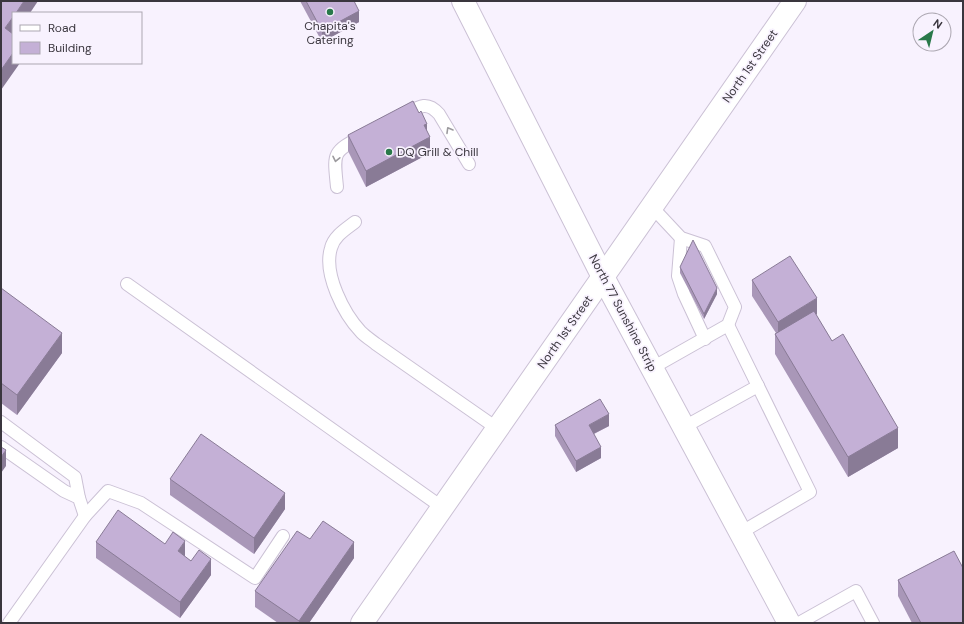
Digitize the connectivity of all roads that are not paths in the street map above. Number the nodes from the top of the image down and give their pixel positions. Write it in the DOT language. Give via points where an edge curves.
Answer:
graph roads {
  1 [pos="463,1"];
  2 [pos="795,1"];
  3 [pos="392,121"];
  4 [pos="372,132"];
  5 [pos="468,164"];
  6 [pos="337,187"];
  7 [pos="652,206"];
  8 [pos="355,222"];
  9 [pos="681,238"];
  10 [pos="604,277"];
  11 [pos="127,284"];
  12 [pos="728,325"];
  13 [pos="705,339"];
  14 [pos="652,368"];
  15 [pos="758,386"];
  16 [pos="1,422"];
  17 [pos="684,427"];
  18 [pos="498,429"];
  19 [pos="1,447"];
  20 [pos="79,498"];
  21 [pos="443,508"];
  22 [pos="85,516"];
  23 [pos="740,533"];
  24 [pos="283,536"];
  25 [pos="9,623"];
  26 [pos="362,623"];
  27 [pos="788,623"];
  28 [pos="799,623"];
  29 [pos="872,623"];
  1 -- 10 [label="street, North 77 Sunshine Strip"];
  2 -- 7 [label="street, North 1st Street"];
  5 -- 3 [label="lane, one-way" via="434,107 426,105"];
  4 -- 6 [label="lane, one-way" via="344,146 338,153 335,163"];
  7 -- 9 [label="lane"];
  7 -- 10 [label="street, North 1st Street"];
  8 -- 18 [label="lane" via="337,237 331,248 329,263 339,298 349,316 361,332 381,348"];
  9 -- 12 [label="lane" via="705,246 713,274 735,307"];
  9 -- 13 [label="lane" via="678,276"];
  10 -- 14 [label="street, North 77 Sunshine Strip"];
  10 -- 18 [label="street, North 1st Street"];
  11 -- 21 [label="lane"];
  12 -- 13 [label="lane"];
  12 -- 15 [label="lane"];
  13 -- 14 [label="lane"];
  14 -- 17 [label="street, North 77 Sunshine Strip"];
  15 -- 17 [label="lane"];
  15 -- 23 [label="lane" via="810,492"];
  16 -- 20 [label="lane" via="75,477"];
  17 -- 23 [label="street, North 77 Sunshine Strip"];
  18 -- 21 [label="street, North 1st Street"];
  19 -- 20 [label="lane"];
  20 -- 22 [label="lane"];
  21 -- 26 [label="street, North 1st Street"];
  22 -- 24 [label="lane" via="108,491 141,503 255,578"];
  22 -- 25 [label="lane"];
  23 -- 27 [label="street, North 77 Sunshine Strip"];
  28 -- 29 [label="lane" via="856,591"];
}
